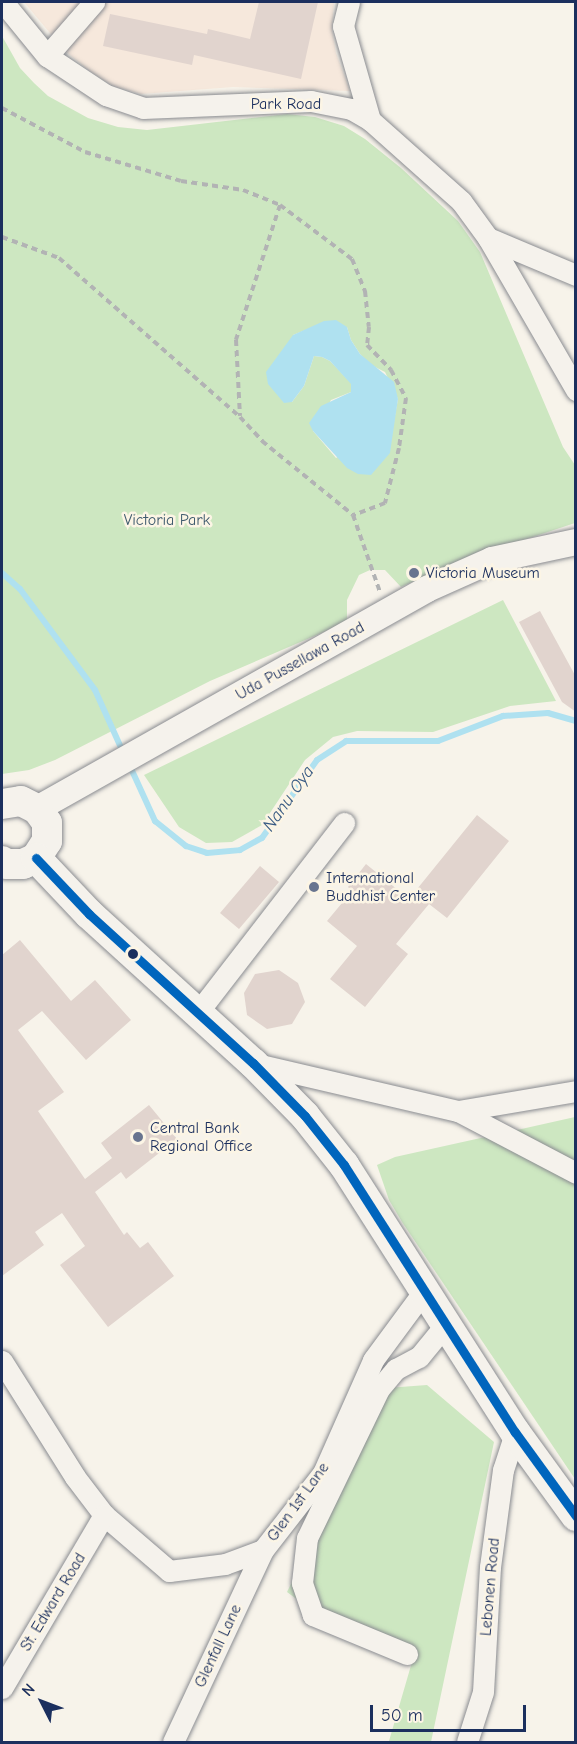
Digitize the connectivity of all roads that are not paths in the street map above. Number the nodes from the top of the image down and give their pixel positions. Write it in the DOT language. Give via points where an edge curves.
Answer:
graph roads {
  1 [pos="3,2"];
  2 [pos="94,2"];
  3 [pos="349,2"];
  4 [pos="47,56"];
  5 [pos="370,120"];
  6 [pos="488,238"];
  7 [pos="576,275"];
  8 [pos="576,390"];
  9 [pos="576,543"];
  10 [pos="2,804"];
  11 [pos="37,809"];
  12 [pos="344,824"];
  13 [pos="36,858"];
  14 [pos="2,861"];
  15 [pos="198,1012"];
  16 [pos="253,1063"];
  17 [pos="576,1091"];
  18 [pos="458,1111"];
  19 [pos="576,1173"];
  20 [pos="424,1291"];
  21 [pos="446,1324"];
  22 [pos="2,1361"];
  23 [pos="516,1432"];
  24 [pos="104,1515"];
  25 [pos="576,1516"];
  26 [pos="263,1550"];
  27 [pos="407,1654"];
  28 [pos="2,1688"];
  29 [pos="173,1743"];
  30 [pos="467,1743"];
  1 -- 4 [label="street, Park Road"];
  2 -- 4 [label="street"];
  3 -- 5 [label="street" via="344,26"];
  4 -- 5 [label="street, Park Road" via="106,95 143,108 311,101 351,109"];
  5 -- 6 [label="street, Park Road" via="461,201"];
  6 -- 7 [label="street"];
  6 -- 8 [label="street, Park Road"];
  9 -- 11 [label="main road, Uda Pussellawa Road" via="481,564 427,589"];
  10 -- 11 [label="highway" via="21,801"];
  11 -- 13 [label="highway" via="47,823 47,841"];
  12 -- 15 [label="street"];
  13 -- 14 [label="highway" via="23,864"];
  13 -- 15 [label="highway" via="89,914"];
  15 -- 16 [label="highway"];
  16 -- 18 [label="street"];
  16 -- 20 [label="highway" via="326,1141"];
  17 -- 18 [label="street"];
  18 -- 19 [label="street"];
  20 -- 21 [label="highway"];
  20 -- 26 [label="street, Glen 1st Lane" via="373,1360 323,1473"];
  21 -- 23 [label="highway"];
  21 -- 27 [label="street" via="419,1357 396,1369 379,1389 307,1538 302,1583 313,1615"];
  22 -- 24 [label="street, Glen 1st Lane" via="75,1478"];
  23 -- 25 [label="highway"];
  23 -- 30 [label="street, Lebonen Road" via="503,1470 490,1567 483,1692"];
  24 -- 26 [label="street, Glen 1st Lane" via="169,1570 225,1564"];
  24 -- 28 [label="street, St. Edward Road"];
  26 -- 29 [label="street, Glenfall Lane"];
}
